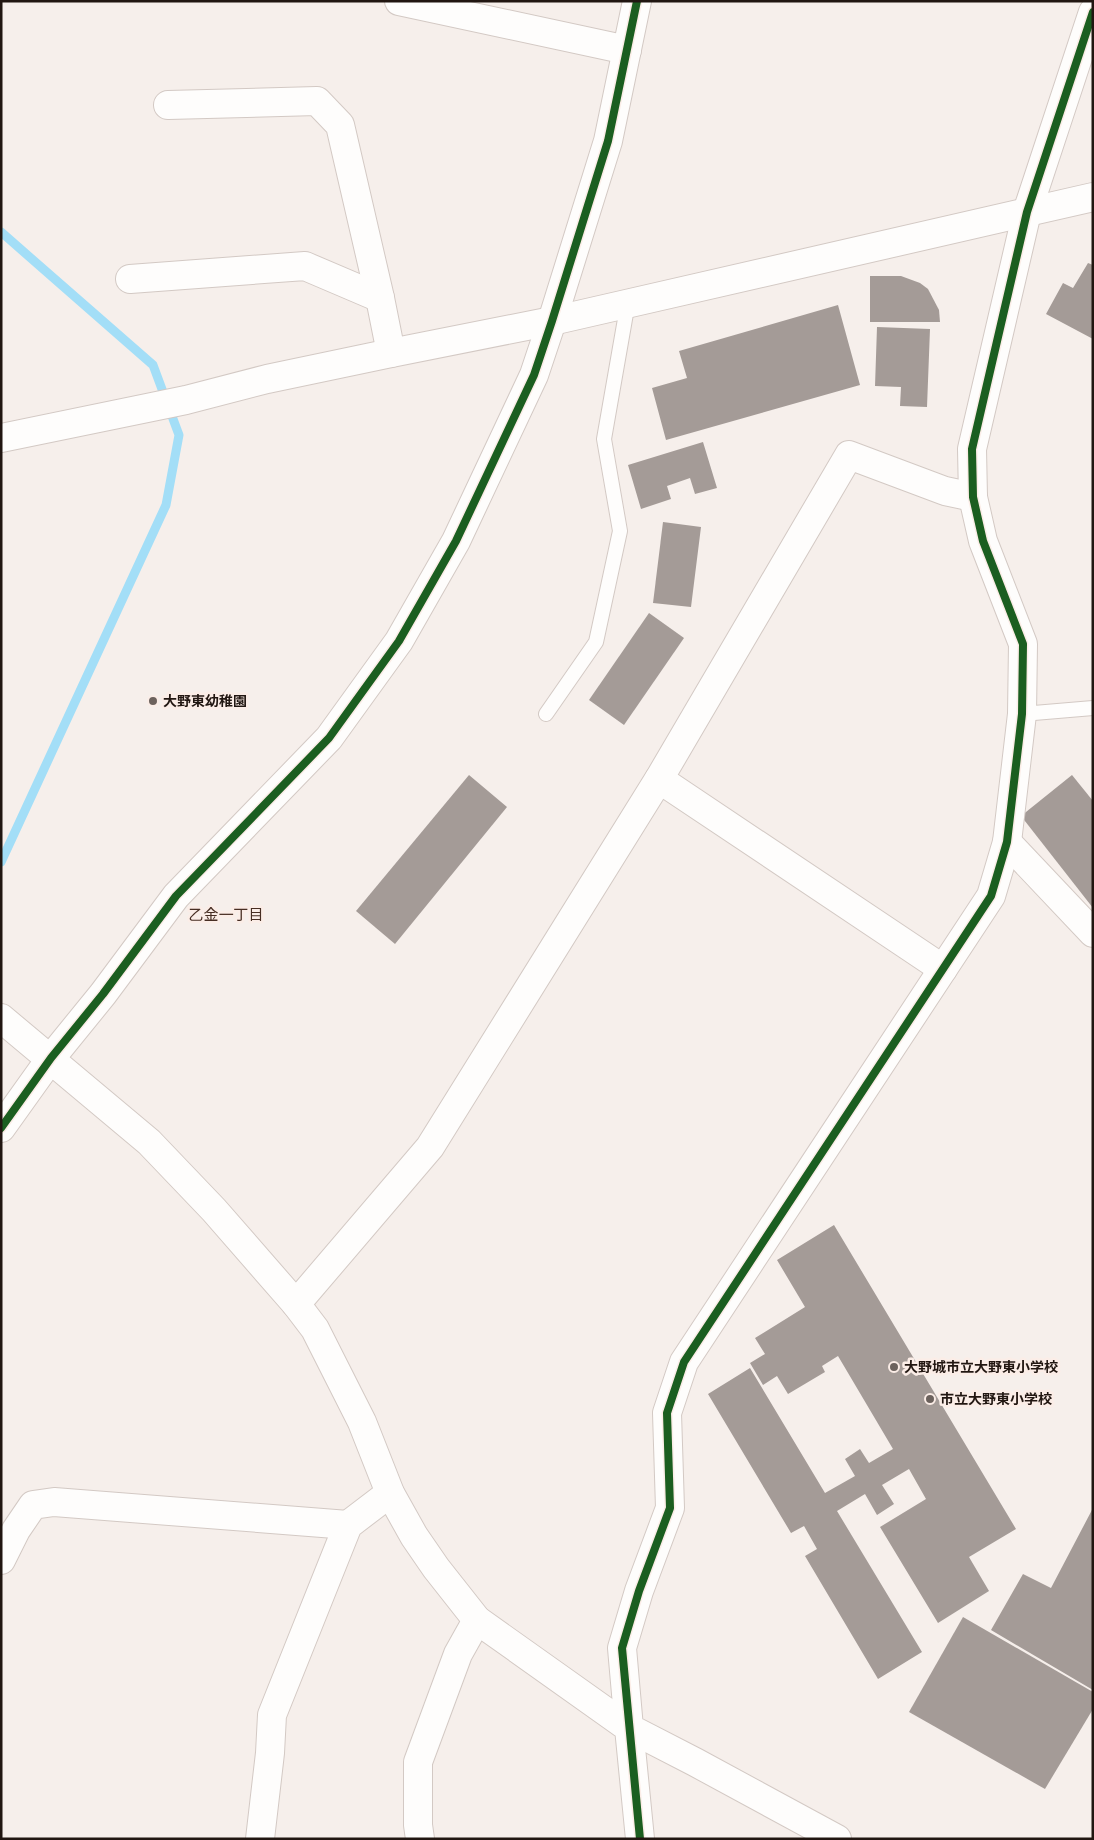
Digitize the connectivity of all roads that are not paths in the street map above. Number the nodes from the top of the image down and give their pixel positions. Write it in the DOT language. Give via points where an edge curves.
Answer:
graph roads {
  1 [pos="399,1"];
  2 [pos="637,1"];
  3 [pos="1093,12"];
  4 [pos="627,50"];
  5 [pos="168,105"];
  6 [pos="1093,197"];
  7 [pos="1027,212"];
  8 [pos="130,279"];
  9 [pos="380,298"];
  10 [pos="628,302"];
  11 [pos="552,321"];
  12 [pos="391,353"];
  13 [pos="1,438"];
  14 [pos="973,497"];
  15 [pos="1093,708"];
  16 [pos="546,714"];
  17 [pos="1022,714"];
  18 [pos="659,778"];
  19 [pos="1007,842"];
  20 [pos="1093,933"];
  21 [pos="943,969"];
  22 [pos="1,1018"];
  23 [pos="51,1058"];
  24 [pos="1,1128"];
  25 [pos="296,1304"];
  26 [pos="390,1493"];
  27 [pos="348,1525"];
  28 [pos="1,1560"];
  29 [pos="477,1620"];
  30 [pos="629,1728"];
  31 [pos="260,1839"];
  32 [pos="420,1839"];
  33 [pos="640,1839"];
  34 [pos="837,1839"];
  1 -- 4 [label="street"];
  2 -- 4 [label="street"];
  3 -- 7 [label="street"];
  4 -- 11 [label="street" via="608,141"];
  5 -- 9 [label="street" via="317,101 340,125"];
  6 -- 7 [label="street"];
  7 -- 10 [label="street"];
  7 -- 14 [label="street" via="972,449"];
  8 -- 9 [label="street" via="305,266"];
  9 -- 12 [label="street"];
  10 -- 11 [label="street"];
  10 -- 16 [label="lane" via="604,439 620,531 596,642"];
  11 -- 12 [label="street"];
  11 -- 23 [label="street" via="534,376 456,541 399,641 329,738 176,896"];
  12 -- 13 [label="street"];
  14 -- 17 [label="street" via="983,542 1023,644"];
  14 -- 18 [label="street" via="945,491 849,455"];
  15 -- 17 [label="lane"];
  17 -- 19 [label="street"];
  18 -- 21 [label="street"];
  18 -- 25 [label="street" via="430,1147"];
  19 -- 20 [label="street"];
  19 -- 21 [label="street" via="991,896"];
  21 -- 30 [label="street" via="684,1362 667,1413 670,1508 622,1648"];
  22 -- 23 [label="street"];
  23 -- 24 [label="street"];
  23 -- 25 [label="street" via="149,1142"];
  25 -- 26 [label="street" via="315,1329 362,1422"];
  26 -- 27 [label="street"];
  26 -- 29 [label="street" via="414,1536"];
  27 -- 28 [label="street" via="54,1502 33,1505"];
  27 -- 31 [label="street" via="272,1715"];
  29 -- 30 [label="street"];
  29 -- 32 [label="street" via="458,1654 418,1762"];
  30 -- 33 [label="street"];
  30 -- 34 [label="street"];
}
